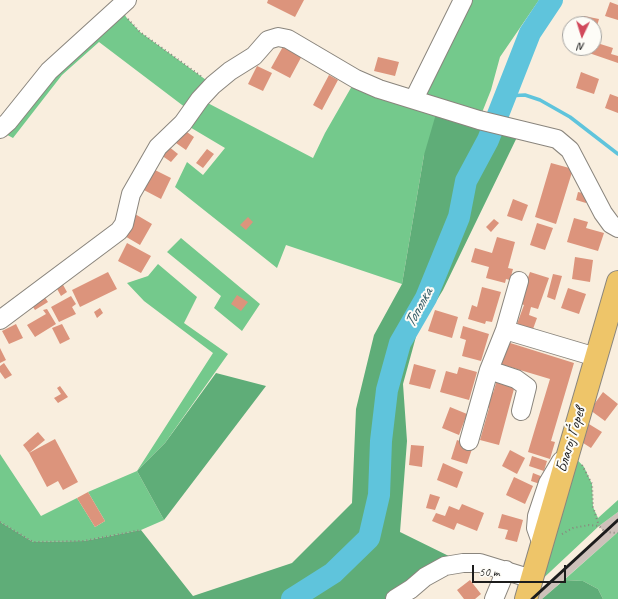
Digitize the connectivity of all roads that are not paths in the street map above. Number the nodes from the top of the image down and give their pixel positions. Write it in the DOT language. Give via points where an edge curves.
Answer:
graph roads {
  1 [pos="463,0"];
  2 [pos="124,3"];
  3 [pos="414,99"];
  4 [pos="0,129"];
  5 [pos="618,228"];
  6 [pos="519,281"];
  7 [pos="618,282"];
  8 [pos="0,320"];
  9 [pos="505,330"];
  10 [pos="611,331"];
  11 [pos="596,357"];
  12 [pos="490,370"];
  13 [pos="521,411"];
  14 [pos="469,441"];
  15 [pos="506,570"];
  16 [pos="529,589"];
  17 [pos="408,594"];
  18 [pos="395,599"];
  19 [pos="494,599"];
  1 -- 3 [label="street"];
  2 -- 4 [label="street" via="49,71"];
  3 -- 5 [label="street" via="479,120 557,139 566,145 603,213 611,224"];
  3 -- 8 [label="street" via="356,79 283,37 268,40 254,56 213,85 183,123 169,134 146,165 132,194 124,224 118,231"];
  6 -- 9 [label="street"];
  7 -- 10 [label="main road, Благој Ѓорев"];
  9 -- 11 [label="street"];
  9 -- 12 [label="street"];
  10 -- 11 [label="main road, Благој Ѓорев"];
  11 -- 16 [label="main road, Благој Ѓорев"];
  12 -- 13 [label="street" via="516,379 527,387"];
  12 -- 14 [label="street"];
  15 -- 16 [label="street"];
  15 -- 17 [label="street" via="480,563 445,566 425,577"];
  15 -- 19 [label="street"];
  17 -- 18 [label="street"];
}
